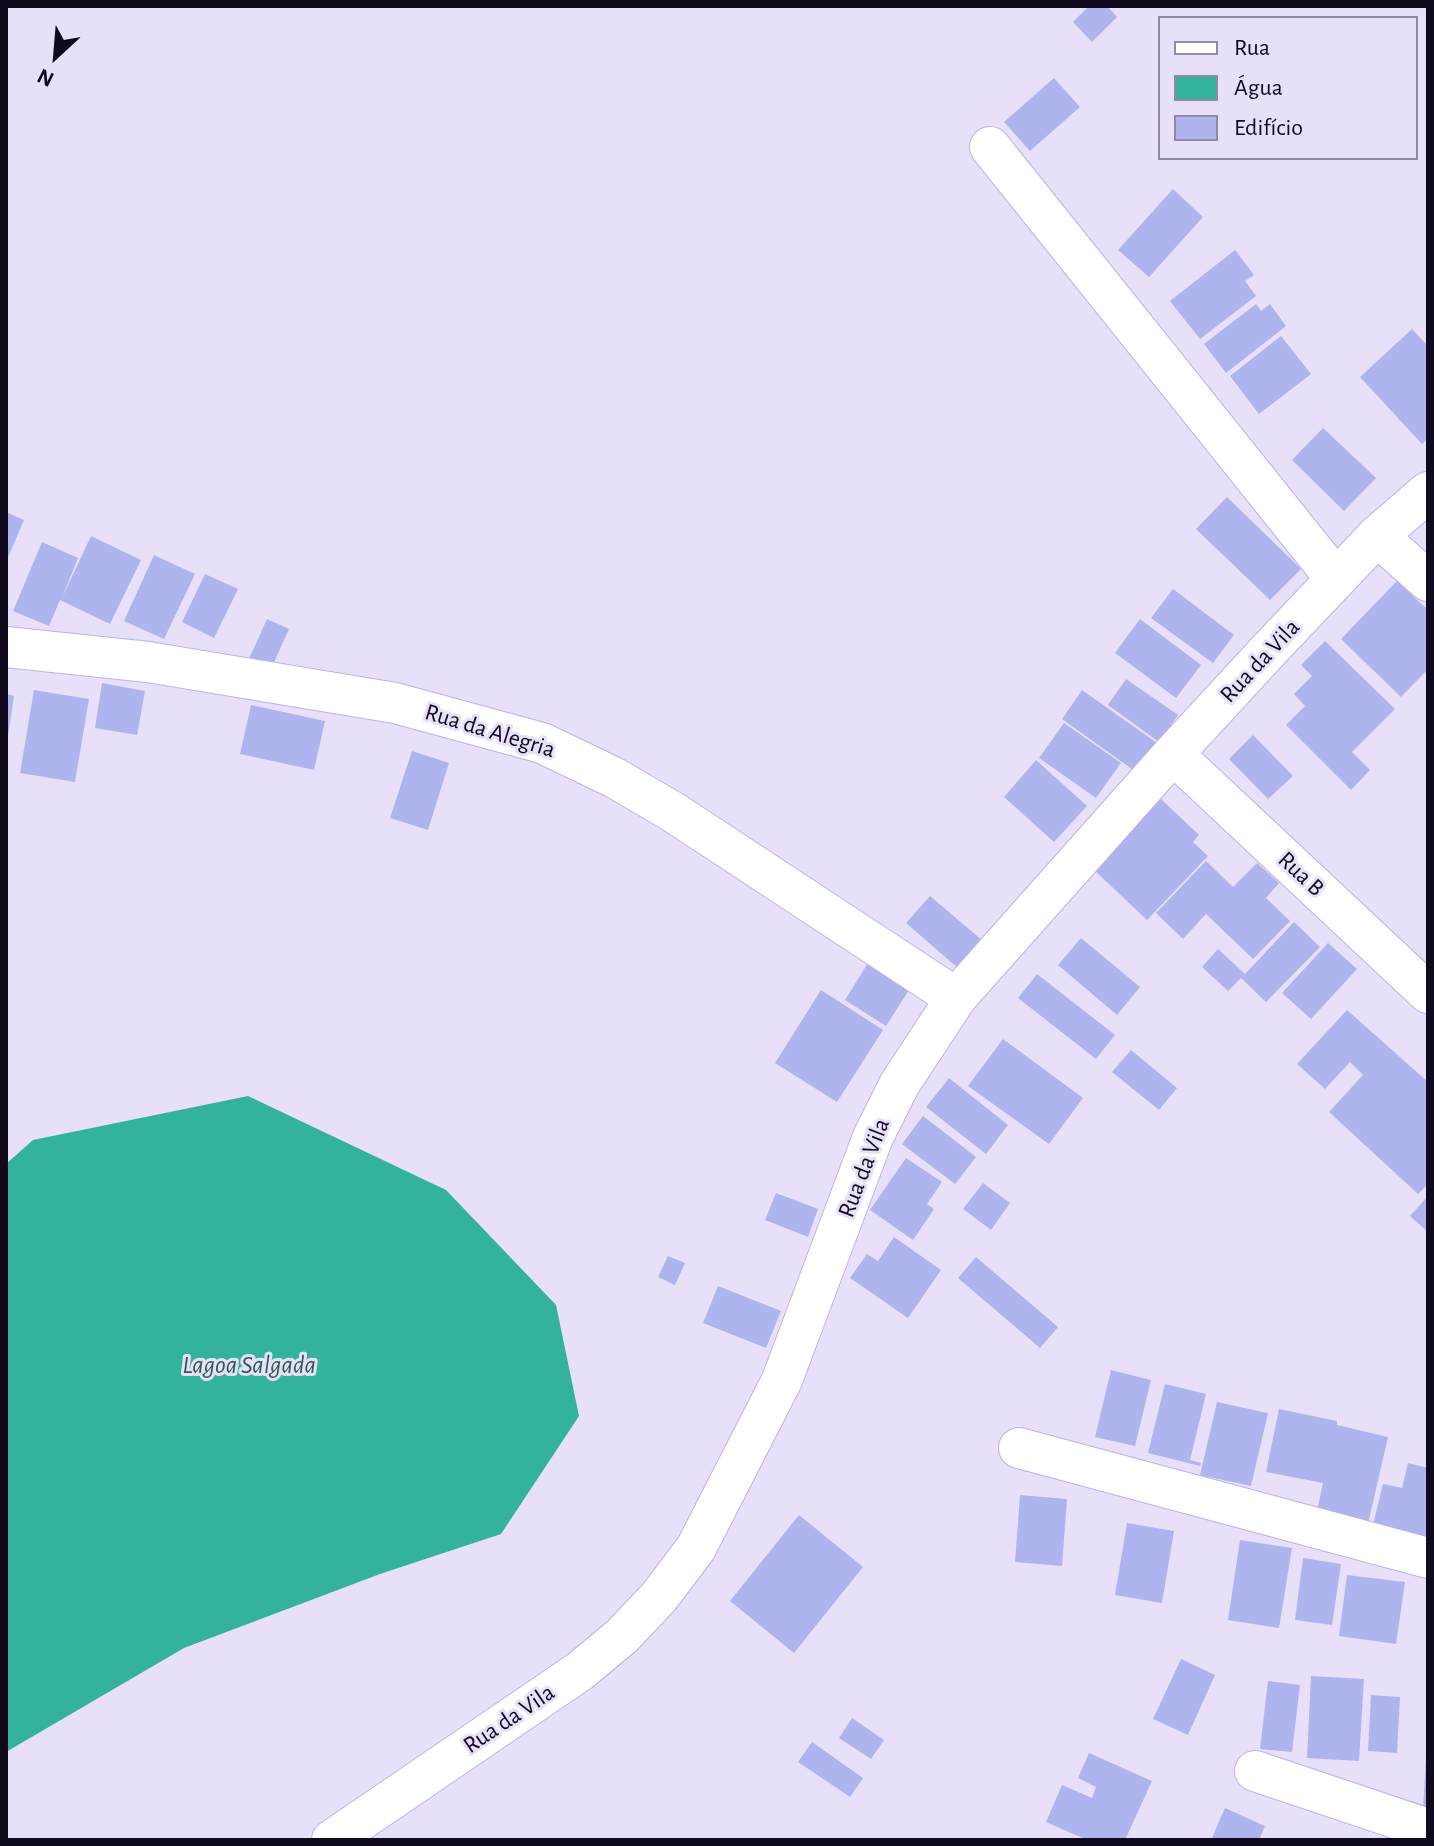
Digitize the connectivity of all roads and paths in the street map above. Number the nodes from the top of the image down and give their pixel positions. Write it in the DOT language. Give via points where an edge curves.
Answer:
graph roads {
  1 [pos="990,147"];
  2 [pos="1428,492"];
  3 [pos="1377,536"];
  4 [pos="1336,579"];
  5 [pos="1428,581"];
  6 [pos="6,647"];
  7 [pos="1173,754"];
  8 [pos="1428,993"];
  9 [pos="956,998"];
  10 [pos="1019,1448"];
  11 [pos="1428,1558"];
  12 [pos="1255,1771"];
  13 [pos="1428,1829"];
  14 [pos="332,1840"];
  1 -- 4 [label="street"];
  2 -- 3 [label="street, Rua da Vila"];
  3 -- 4 [label="street, Rua da Vila"];
  3 -- 5 [label="street"];
  4 -- 7 [label="street, Rua da Vila"];
  6 -- 9 [label="street, Rua da Alegria" via="148,662 395,703 542,743 673,812"];
  7 -- 8 [label="street, Rua B"];
  7 -- 9 [label="street, Rua da Vila"];
  9 -- 14 [label="street, Rua da Vila" via="899,1085 873,1137 782,1380 696,1548 659,1597 580,1671"];
  10 -- 11 [label="street"];
  12 -- 13 [label="street"];
}
